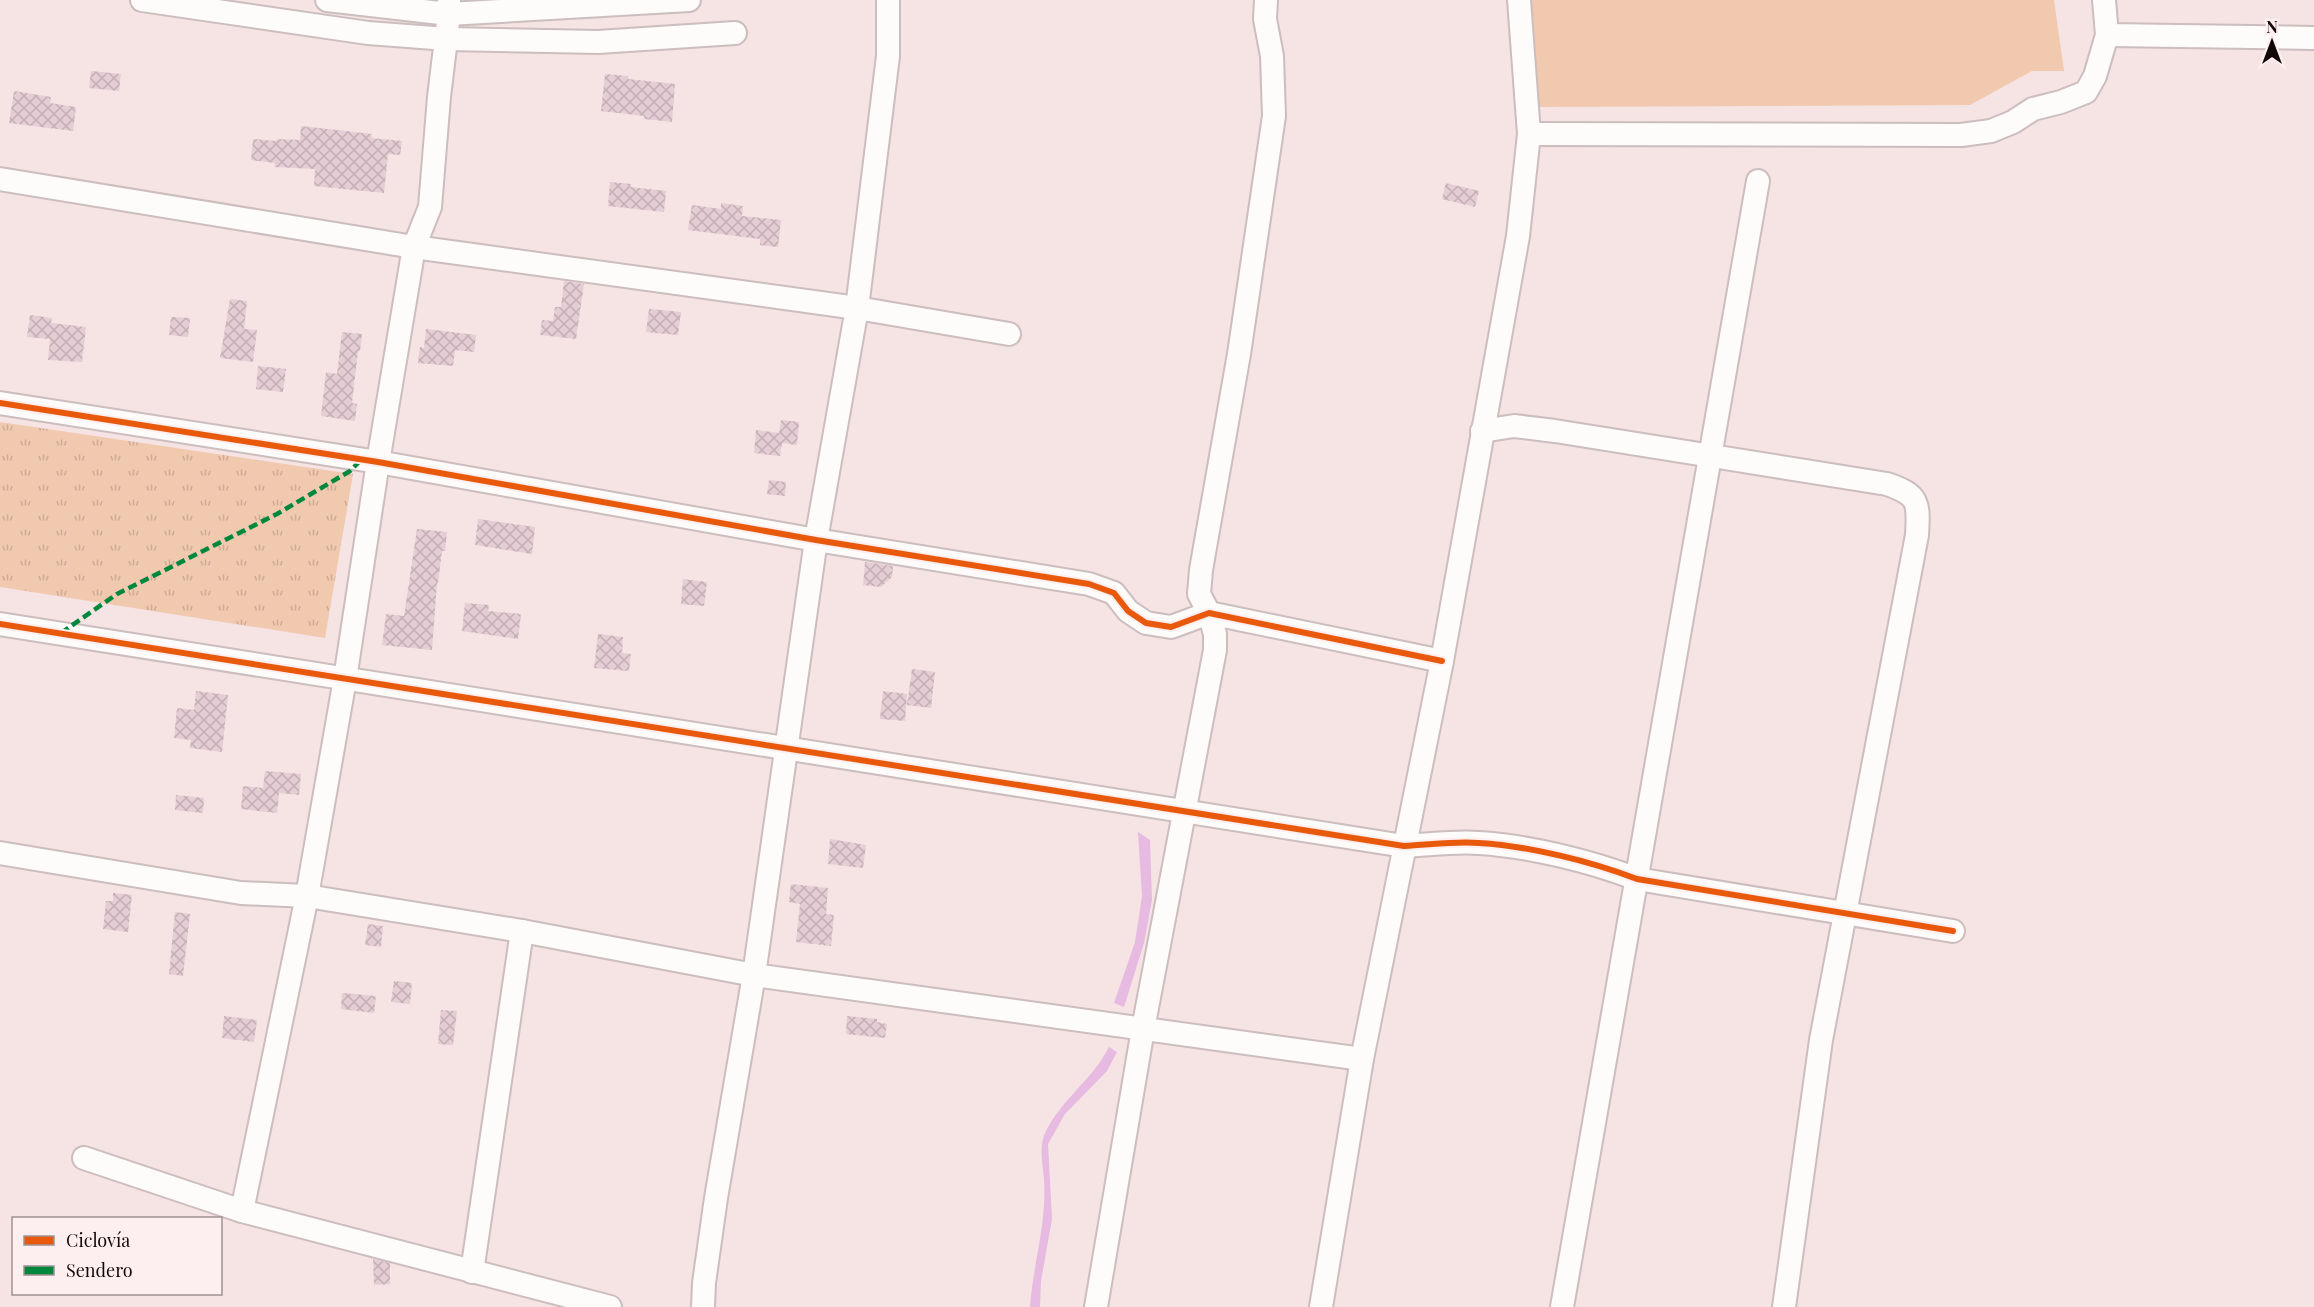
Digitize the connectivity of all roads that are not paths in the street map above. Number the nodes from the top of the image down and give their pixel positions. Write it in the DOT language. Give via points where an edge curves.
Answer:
graph roads {
  1 [pos="142,0"];
  2 [pos="327,0"];
  3 [pos="689,0"];
  4 [pos="888,0"];
  5 [pos="1266,0"];
  6 [pos="1519,0"];
  7 [pos="2104,0"];
  8 [pos="449,7"];
  9 [pos="735,33"];
  10 [pos="2107,35"];
  11 [pos="2314,38"];
  12 [pos="447,39"];
  13 [pos="1529,134"];
  14 [pos="0,179"];
  15 [pos="1758,181"];
  16 [pos="414,247"];
  17 [pos="857,308"];
  18 [pos="1009,334"];
  19 [pos="0,403"];
  20 [pos="1482,431"];
  21 [pos="1710,456"];
  22 [pos="378,462"];
  23 [pos="816,540"];
  24 [pos="1209,613"];
  25 [pos="0,624"];
  26 [pos="1442,661"];
  27 [pos="345,679"];
  28 [pos="785,749"];
  29 [pos="1185,812"];
  30 [pos="1404,846"];
  31 [pos="0,853"];
  32 [pos="1637,879"];
  33 [pos="307,896"];
  34 [pos="1847,913"];
  35 [pos="522,931"];
  36 [pos="1953,931"];
  37 [pos="754,975"];
  38 [pos="1143,1029"];
  39 [pos="1362,1059"];
  40 [pos="84,1158"];
  41 [pos="242,1211"];
  42 [pos="472,1272"];
  43 [pos="610,1307"];
  44 [pos="703,1307"];
  45 [pos="1096,1307"];
  46 [pos="1321,1307"];
  47 [pos="1562,1307"];
  48 [pos="1784,1307"];
  1 -- 12 [label="street" via="368,33"];
  2 -- 8 [label="street"];
  3 -- 8 [label="street"];
  4 -- 17 [label="street" via="888,56"];
  5 -- 24 [label="street" via="1274,116 1239,354 1201,570 1198,594"];
  6 -- 13 [label="street"];
  7 -- 10 [label="street"];
  8 -- 12 [label="street"];
  9 -- 12 [label="street" via="598,42"];
  10 -- 11 [label="street"];
  10 -- 13 [label="street" via="2096,76 2086,92 2033,109 1991,131 1961,135"];
  12 -- 16 [label="street" via="430,207"];
  13 -- 20 [label="street" via="1518,236"];
  14 -- 16 [label="street"];
  15 -- 21 [label="street"];
  16 -- 17 [label="street"];
  16 -- 22 [label="street"];
  17 -- 18 [label="street"];
  17 -- 23 [label="street"];
  19 -- 22 [label="street"];
  20 -- 21 [label="street" via="1514,426"];
  20 -- 26 [label="street"];
  21 -- 32 [label="street"];
  21 -- 34 [label="street" via="1887,484 1907,490 1915,501 1917,535"];
  22 -- 23 [label="street"];
  22 -- 27 [label="street"];
  23 -- 24 [label="street" via="1089,584 1114,593 1128,611 1146,623 1171,627"];
  23 -- 28 [label="street"];
  24 -- 26 [label="street"];
  24 -- 29 [label="street" via="1215,650"];
  25 -- 27 [label="street"];
  26 -- 30 [label="street"];
  27 -- 28 [label="street"];
  27 -- 33 [label="street"];
  28 -- 29 [label="street"];
  28 -- 37 [label="street"];
  29 -- 30 [label="street"];
  29 -- 38 [label="street"];
  30 -- 32 [label="street" via="1509,846 1602,866"];
  30 -- 39 [label="street"];
  31 -- 33 [label="street" via="241,893"];
  32 -- 34 [label="street"];
  32 -- 47 [label="street"];
  33 -- 35 [label="street"];
  33 -- 41 [label="street"];
  34 -- 36 [label="street"];
  34 -- 48 [label="street" via="1821,1040"];
  35 -- 37 [label="street"];
  35 -- 42 [label="street"];
  37 -- 38 [label="street"];
  37 -- 44 [label="street" via="716,1198"];
  38 -- 39 [label="street"];
  38 -- 45 [label="street"];
  39 -- 46 [label="street"];
  40 -- 41 [label="street"];
  41 -- 42 [label="street"];
  42 -- 43 [label="street"];
}
